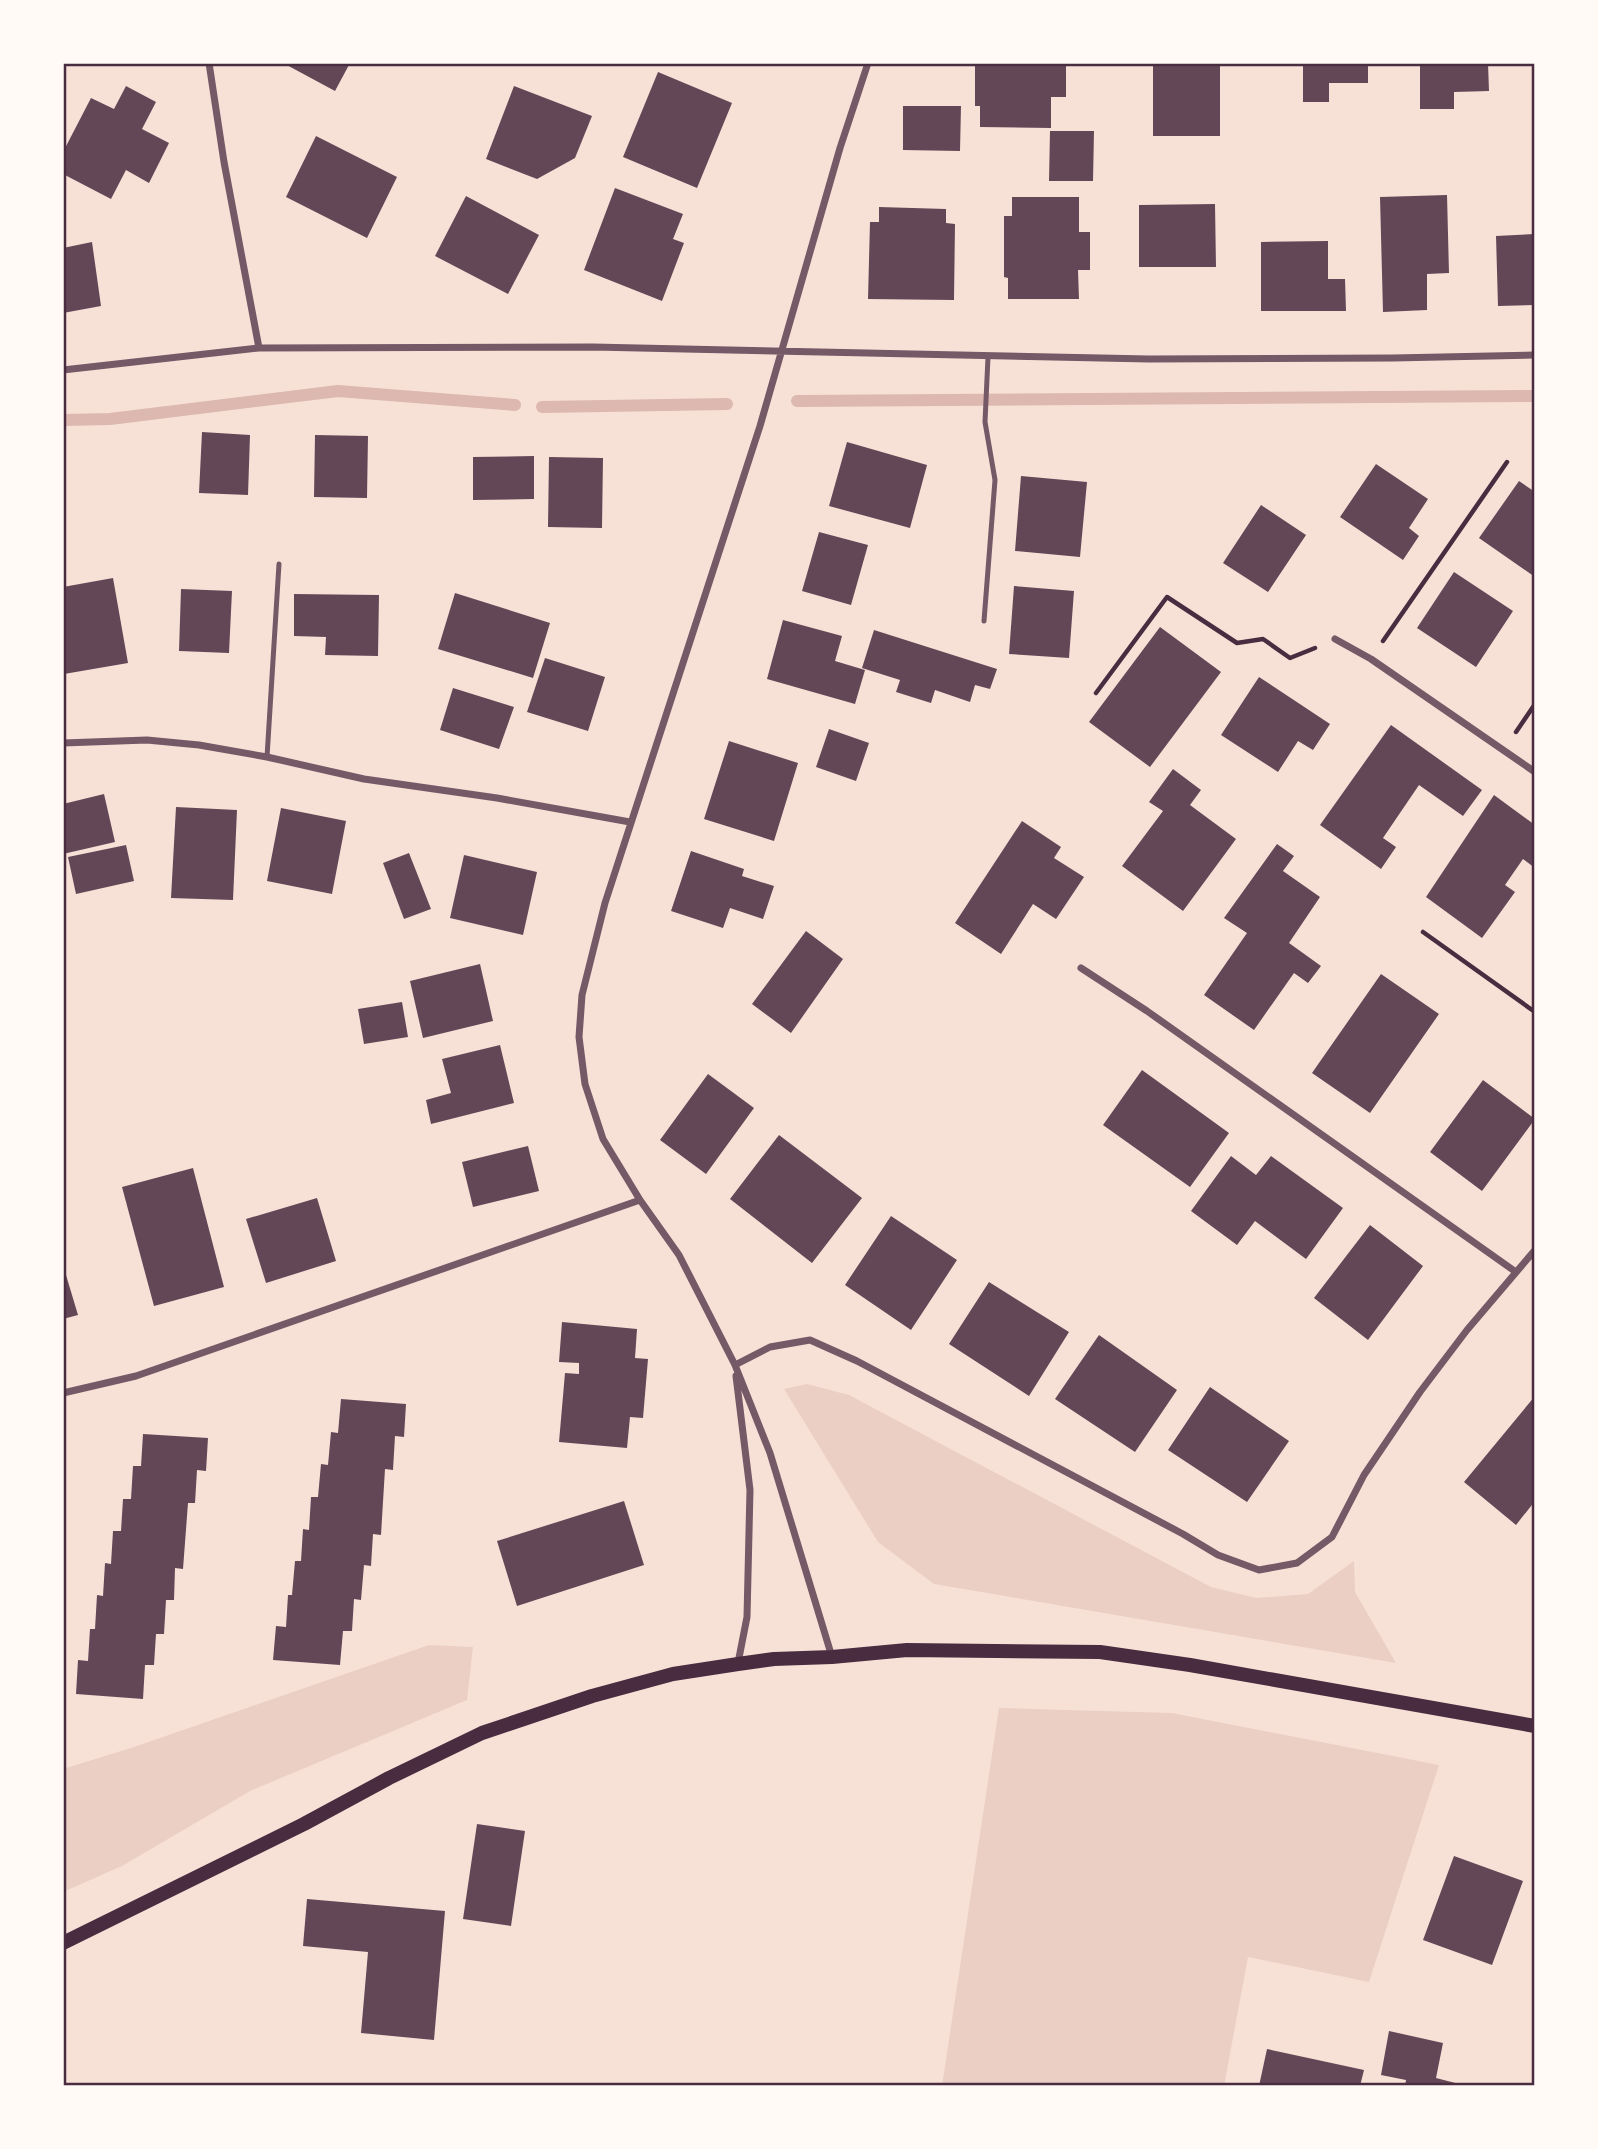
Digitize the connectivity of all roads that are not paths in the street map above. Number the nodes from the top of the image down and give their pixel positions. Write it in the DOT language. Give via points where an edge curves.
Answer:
graph roads {
  1 [pos="209,63"];
  2 [pos="867,63"];
  3 [pos="259,348"];
  4 [pos="781,351"];
  5 [pos="1535,355"];
  6 [pos="988,357"];
  7 [pos="63,370"];
  8 [pos="279,564"];
  9 [pos="984,621"];
  10 [pos="1335,639"];
  11 [pos="63,743"];
  12 [pos="267,757"];
  13 [pos="1535,772"];
  14 [pos="630,822"];
  15 [pos="1081,968"];
  16 [pos="640,1200"];
  17 [pos="1535,1250"];
  18 [pos="1516,1272"];
  19 [pos="734,1365"];
  20 [pos="63,1393"];
  21 [pos="832,1657"];
  22 [pos="738,1664"];
  23 [pos="1535,1726"];
  24 [pos="63,1943"];
  1 -- 3 [label="street"];
  2 -- 4 [label="street"];
  3 -- 4 [label="street"];
  3 -- 7 [label="street"];
  4 -- 6 [label="street"];
  4 -- 14 [label="street"];
  5 -- 6 [label="street"];
  6 -- 9 [label="lane" via="985,422 995,480"];
  8 -- 12 [label="lane"];
  10 -- 13 [label="street"];
  11 -- 12 [label="street" via="147,740"];
  12 -- 14 [label="street" via="364,779"];
  14 -- 16 [label="street" via="590,956 579,1037 585,1084 603,1139"];
  15 -- 18 [label="street"];
  16 -- 19 [label="street" via="679,1255"];
  16 -- 20 [label="street" via="136,1376"];
  17 -- 18 [label="street"];
  18 -- 19 [label="street" via="1420,1392 1364,1475 1332,1537 1297,1563 1259,1570 1218,1555 810,1339 770,1347"];
  19 -- 21 [label="street" via="770,1453"];
  19 -- 22 [label="street" via="750,1490 747,1617"];
  21 -- 22 [label="main road"];
  21 -- 23 [label="main road" via="907,1650 1100,1652"];
  22 -- 24 [label="main road" via="673,1674 482,1733"];
}
